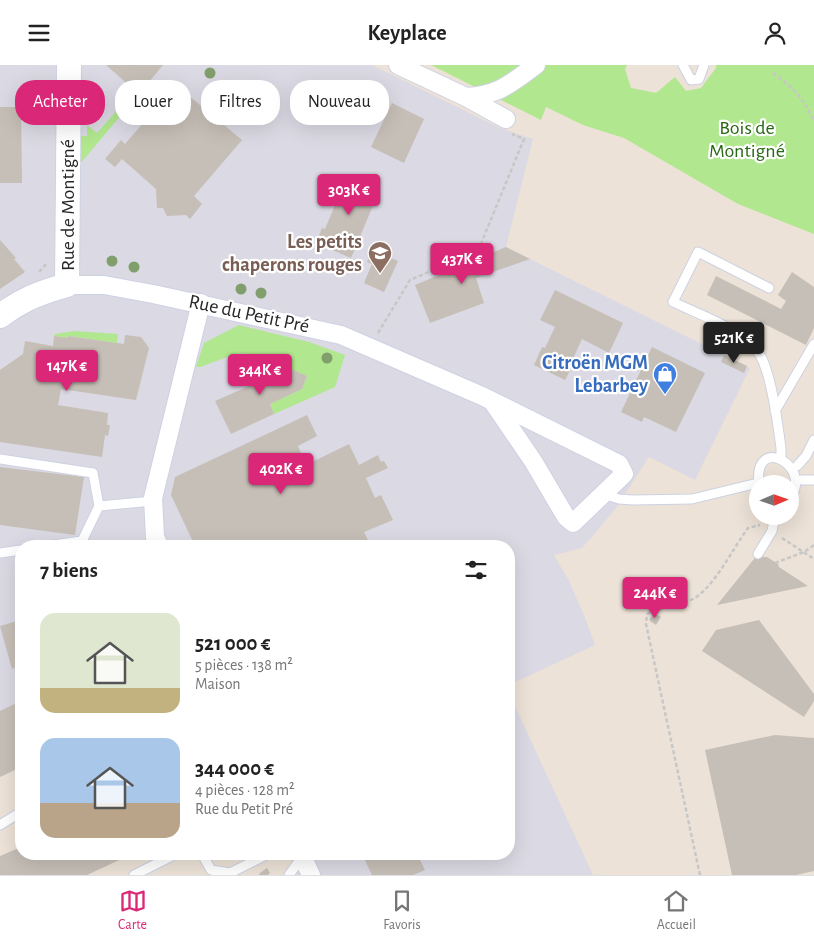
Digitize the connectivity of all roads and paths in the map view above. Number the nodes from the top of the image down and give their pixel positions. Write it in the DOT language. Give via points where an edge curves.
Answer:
graph roads {
  1 [pos="69,65"];
  2 [pos="398,65"];
  3 [pos="536,65"];
  4 [pos="682,65"];
  5 [pos="704,65"];
  6 [pos="773,73"];
  7 [pos="466,97"];
  8 [pos="506,119"];
  9 [pos="814,121"];
  10 [pos="67,285"];
  11 [pos="769,288"];
  12 [pos="201,303"];
  13 [pos="0,316"];
  14 [pos="814,344"];
  15 [pos="370,347"];
  16 [pos="492,401"];
  17 [pos="775,411"];
  18 [pos="814,440"];
  19 [pos="781,457"];
  20 [pos="0,459"];
  21 [pos="797,466"];
  22 [pos="759,475"];
  23 [pos="801,480"];
  24 [pos="814,480"];
  25 [pos="749,486"];
  26 [pos="799,488"];
  27 [pos="603,493"];
  28 [pos="153,501"];
  29 [pos="100,506"];
  30 [pos="773,525"];
  31 [pos="83,540"];
  32 [pos="156,540"];
  33 [pos="738,541"];
  34 [pos="814,545"];
  35 [pos="15,551"];
  36 [pos="0,553"];
  37 [pos="758,554"];
  38 [pos="776,563"];
  39 [pos="15,816"];
  40 [pos="0,825"];
  41 [pos="164,860"];
  42 [pos="206,860"];
  43 [pos="256,860"];
  44 [pos="296,860"];
  45 [pos="301,860"];
  46 [pos="134,875"];
  47 [pos="289,875"];
  48 [pos="311,875"];
  49 [pos="700,875"];
  1 -- 10 [label="street, Rue de Montigné"];
  2 -- 7 [label="street"];
  3 -- 7 [label="street" via="499,90"];
  4 -- 5 [label="lane" via="691,80 699,79"];
  6 -- 9 [label="path" via="796,91"];
  7 -- 8 [label="street"];
  8 -- 15 [label="path" via="504,129 524,139 478,251 410,280"];
  10 -- 12 [label="street, Rue du Petit Pré" via="104,285"];
  10 -- 13 [label="street, Rue du Petit Pré" via="26,299"];
  11 -- 17 [label="lane" via="698,253 673,302 738,333 759,352"];
  12 -- 15 [label="street, Rue du Petit Pré" via="341,335"];
  12 -- 28 [label="street"];
  14 -- 17 [label="lane"];
  15 -- 16 [label="street, Rue du Petit Pré"];
  16 -- 27 [label="street, Rue du Petit Pré" via="619,464 624,474"];
  16 -- 27 [label="street, Rue du Petit Pré" via="566,517 573,523"];
  17 -- 19 [label="lane"];
  18 -- 21 [label="lane"];
  19 -- 21 [label="lane"];
  19 -- 22 [label="lane" via="768,460"];
  20 -- 29 [label="lane" via="93,473"];
  21 -- 23 [label="lane"];
  23 -- 24 [label="lane"];
  23 -- 26 [label="lane"];
  25 -- 27 [label="lane" via="692,499 633,500"];
  28 -- 29 [label="lane"];
  28 -- 32 [label="street"];
  29 -- 31 [label="lane"];
  30 -- 37 [label="lane"];
  33 -- 49 [label="path" via="710,585 692,600 647,614 646,624"];
  34 -- 38 [label="path" via="804,553"];
  35 -- 36 [label="lane"];
  39 -- 40 [label="lane"];
  41 -- 46 [label="lane"];
  42 -- 43 [label="lane" via="211,869 230,873"];
  44 -- 47 [label="lane"];
  45 -- 48 [label="street"];
}
